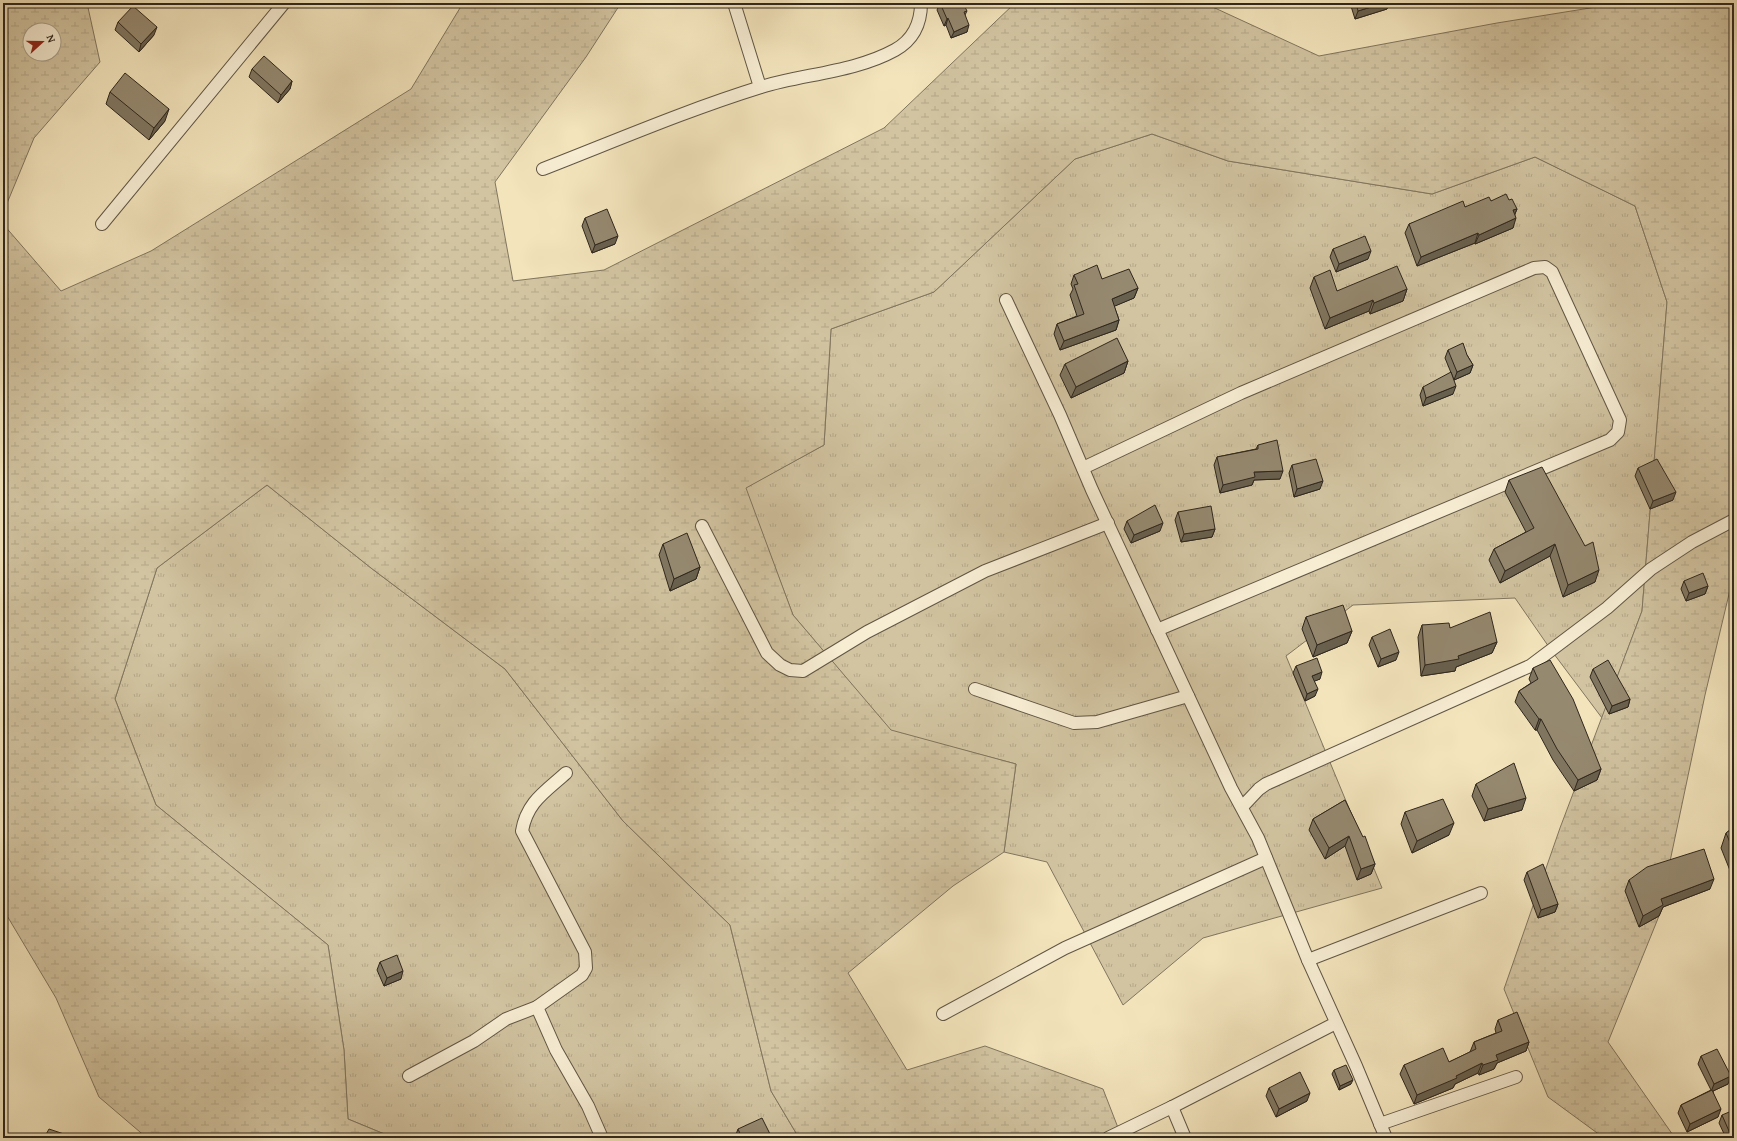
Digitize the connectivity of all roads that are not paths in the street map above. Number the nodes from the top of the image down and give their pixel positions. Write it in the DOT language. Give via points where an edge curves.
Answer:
graph roads {
  1 [pos="284,3"];
  2 [pos="734,3"];
  3 [pos="921,3"];
  4 [pos="760,87"];
  5 [pos="543,169"];
  6 [pos="102,224"];
  7 [pos="1006,300"];
  8 [pos="1083,468"];
  9 [pos="1734,520"];
  10 [pos="1108,524"];
  11 [pos="702,526"];
  12 [pos="1157,630"];
  13 [pos="974,689"];
  14 [pos="1188,696"];
  15 [pos="566,773"];
  16 [pos="1242,807"];
  17 [pos="1266,858"];
  18 [pos="1481,893"];
  19 [pos="1308,960"];
  20 [pos="537,1007"];
  21 [pos="943,1014"];
  22 [pos="1336,1023"];
  23 [pos="409,1076"];
  24 [pos="1516,1077"];
  25 [pos="1172,1107"];
  26 [pos="1380,1124"];
  27 [pos="602,1138"];
  28 [pos="1108,1138"];
  29 [pos="1185,1138"];
  30 [pos="1386,1138"];
  1 -- 6 [label="street"];
  2 -- 4 [label="street"];
  3 -- 4 [label="street" via="916,31 906,43 894,50 867,62"];
  4 -- 5 [label="street"];
  7 -- 8 [label="street"];
  8 -- 10 [label="street"];
  8 -- 12 [label="street" via="1241,393 1534,268 1545,267 1552,272 1620,420 1618,432 1610,440"];
  9 -- 16 [label="street" via="1692,542 1651,569 1607,608 1530,666 1266,784"];
  10 -- 11 [label="street" via="985,571 867,632 803,671 790,670 767,653"];
  10 -- 12 [label="street"];
  12 -- 14 [label="street"];
  13 -- 14 [label="street" via="1074,723 1097,722"];
  14 -- 16 [label="street"];
  15 -- 20 [label="street" via="531,804 524,818 522,831 585,952 586,968 582,975"];
  16 -- 17 [label="street"];
  17 -- 19 [label="street"];
  17 -- 21 [label="street" via="1065,948"];
  18 -- 19 [label="street"];
  19 -- 22 [label="street"];
  20 -- 23 [label="street" via="506,1019 474,1041"];
  20 -- 27 [label="street" via="556,1050 588,1106"];
  22 -- 25 [label="street"];
  22 -- 26 [label="street"];
  24 -- 26 [label="street"];
  25 -- 28 [label="street"];
  25 -- 29 [label="street"];
  26 -- 30 [label="street"];
}
